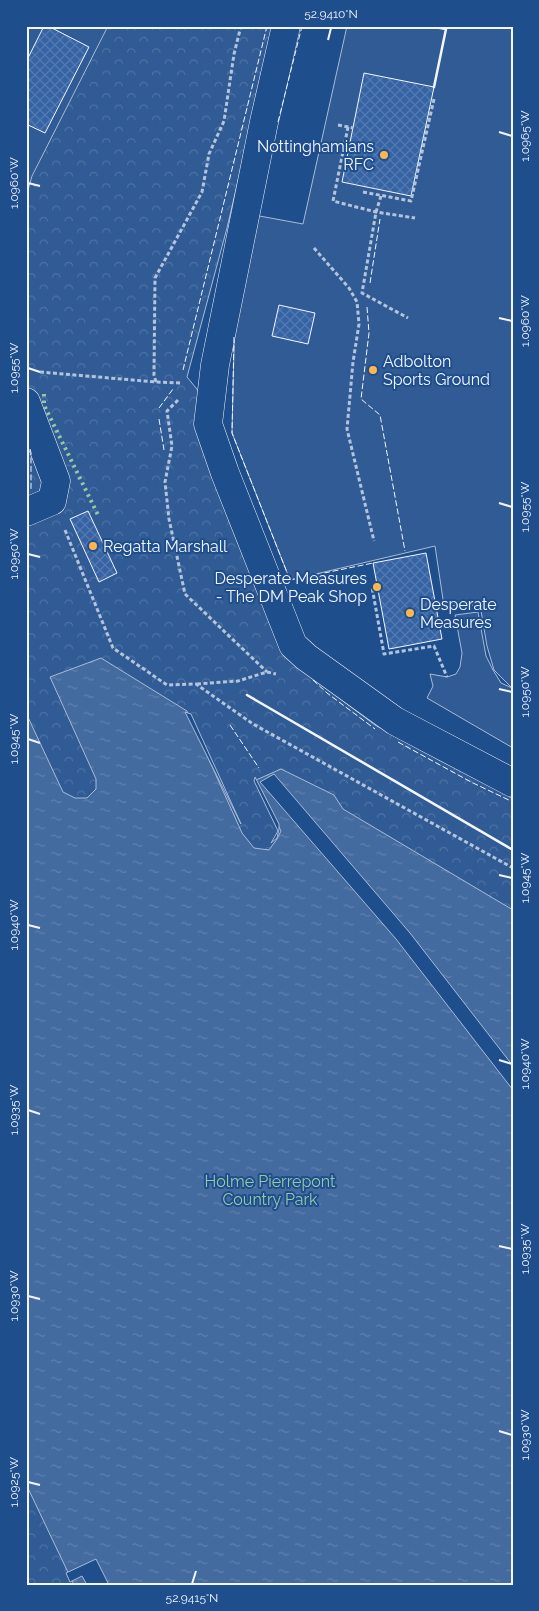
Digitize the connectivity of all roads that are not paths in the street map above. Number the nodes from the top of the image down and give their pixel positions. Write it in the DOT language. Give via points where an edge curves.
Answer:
graph roads {
  1 [pos="286,26"];
  2 [pos="26,402"];
  3 [pos="26,512"];
  4 [pos="513,783"];
  1 -- 4 [label="lane" via="215,365 204,389 208,424 293,645 396,721"];
  2 -- 3 [label="lane" via="56,481 52,501"];
}
